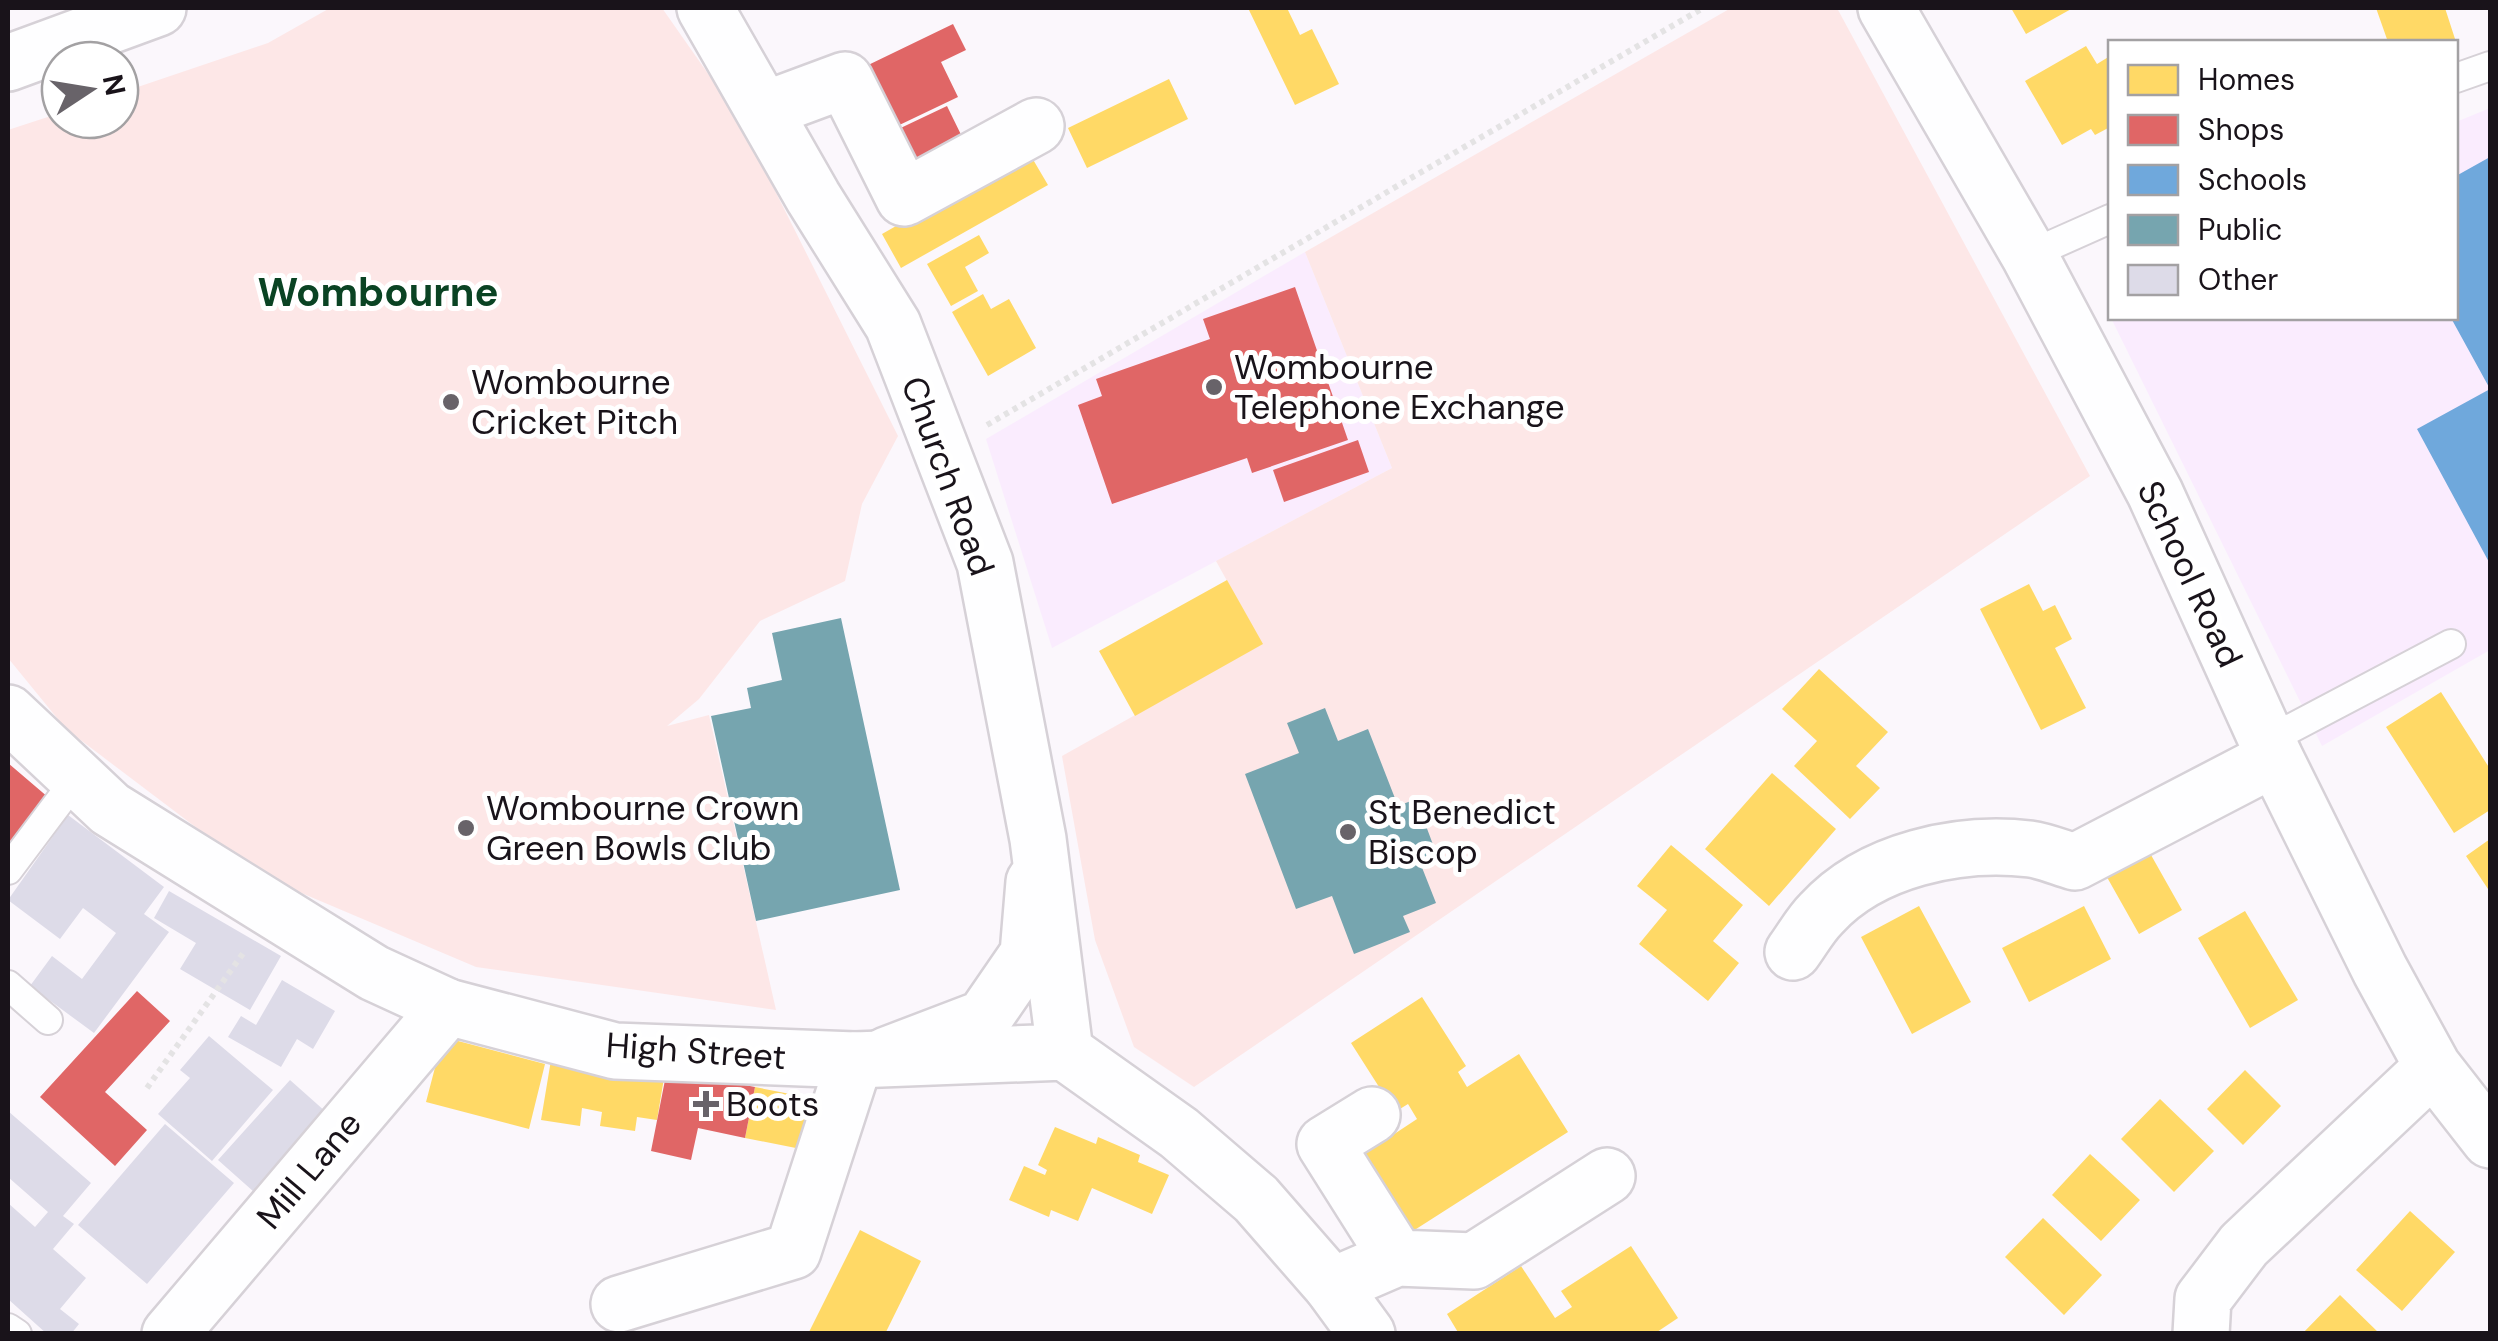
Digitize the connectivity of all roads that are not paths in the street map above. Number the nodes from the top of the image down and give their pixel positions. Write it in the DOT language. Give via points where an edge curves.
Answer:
graph roads {
  1 [pos="158,8"];
  2 [pos="704,8"];
  3 [pos="1886,8"];
  4 [pos="8,63"];
  5 [pos="2490,66"];
  6 [pos="2458,77"];
  7 [pos="764,110"];
  8 [pos="1036,126"];
  9 [pos="2108,220"];
  10 [pos="2029,255"];
  11 [pos="2451,644"];
  12 [pos="8,713"];
  13 [pos="2271,749"];
  14 [pos="77,778"];
  15 [pos="1038,839"];
  16 [pos="8,870"];
  17 [pos="1793,952"];
  18 [pos="8,985"];
  19 [pos="448,1007"];
  20 [pos="48,1020"];
  21 [pos="1065,1052"];
  22 [pos="865,1059"];
  23 [pos="2433,1066"];
  24 [pos="1372,1114"];
  25 [pos="2490,1140"];
  26 [pos="1607,1176"];
  27 [pos="1397,1258"];
  28 [pos="1332,1286"];
  29 [pos="619,1304"];
  30 [pos="8,1328"];
  31 [pos="17,1334"];
  32 [pos="170,1334"];
  33 [pos="1367,1334"];
  34 [pos="2202,1334"];
  1 -- 4 [label="street"];
  2 -- 7 [label="street, Church Road"];
  3 -- 10 [label="street, School Road"];
  5 -- 6 [label="lane"];
  7 -- 8 [label="street" via="845,80 904,198"];
  7 -- 15 [label="street, Church Road" via="893,325 985,563"];
  9 -- 10 [label="lane"];
  10 -- 13 [label="street, School Road" via="2154,494"];
  11 -- 13 [label="lane"];
  12 -- 14 [label="street, High Street"];
  13 -- 17 [label="street" via="2075,862 2032,850 1967,850 1903,861 1822,913"];
  13 -- 23 [label="street, School Road"];
  14 -- 16 [label="lane"];
  14 -- 19 [label="street, High Street" via="110,809 374,973"];
  15 -- 21 [label="street, Church Road"];
  15 -- 22 [label="street" via="1028,954 984,1018"];
  18 -- 20 [label="lane"];
  19 -- 22 [label="street, High Street" via="615,1052"];
  19 -- 32 [label="street, Mill Lane"];
  21 -- 22 [label="street, High Street"];
  21 -- 28 [label="street" via="1179,1133 1256,1199"];
  22 -- 29 [label="street" via="793,1251"];
  23 -- 25 [label="street, School Road"];
  23 -- 34 [label="street" via="2244,1245 2203,1300"];
  24 -- 27 [label="street" via="1325,1144"];
  26 -- 27 [label="street" via="1474,1261"];
  27 -- 28 [label="street"];
  28 -- 33 [label="street"];
  30 -- 31 [label="lane"];
}
